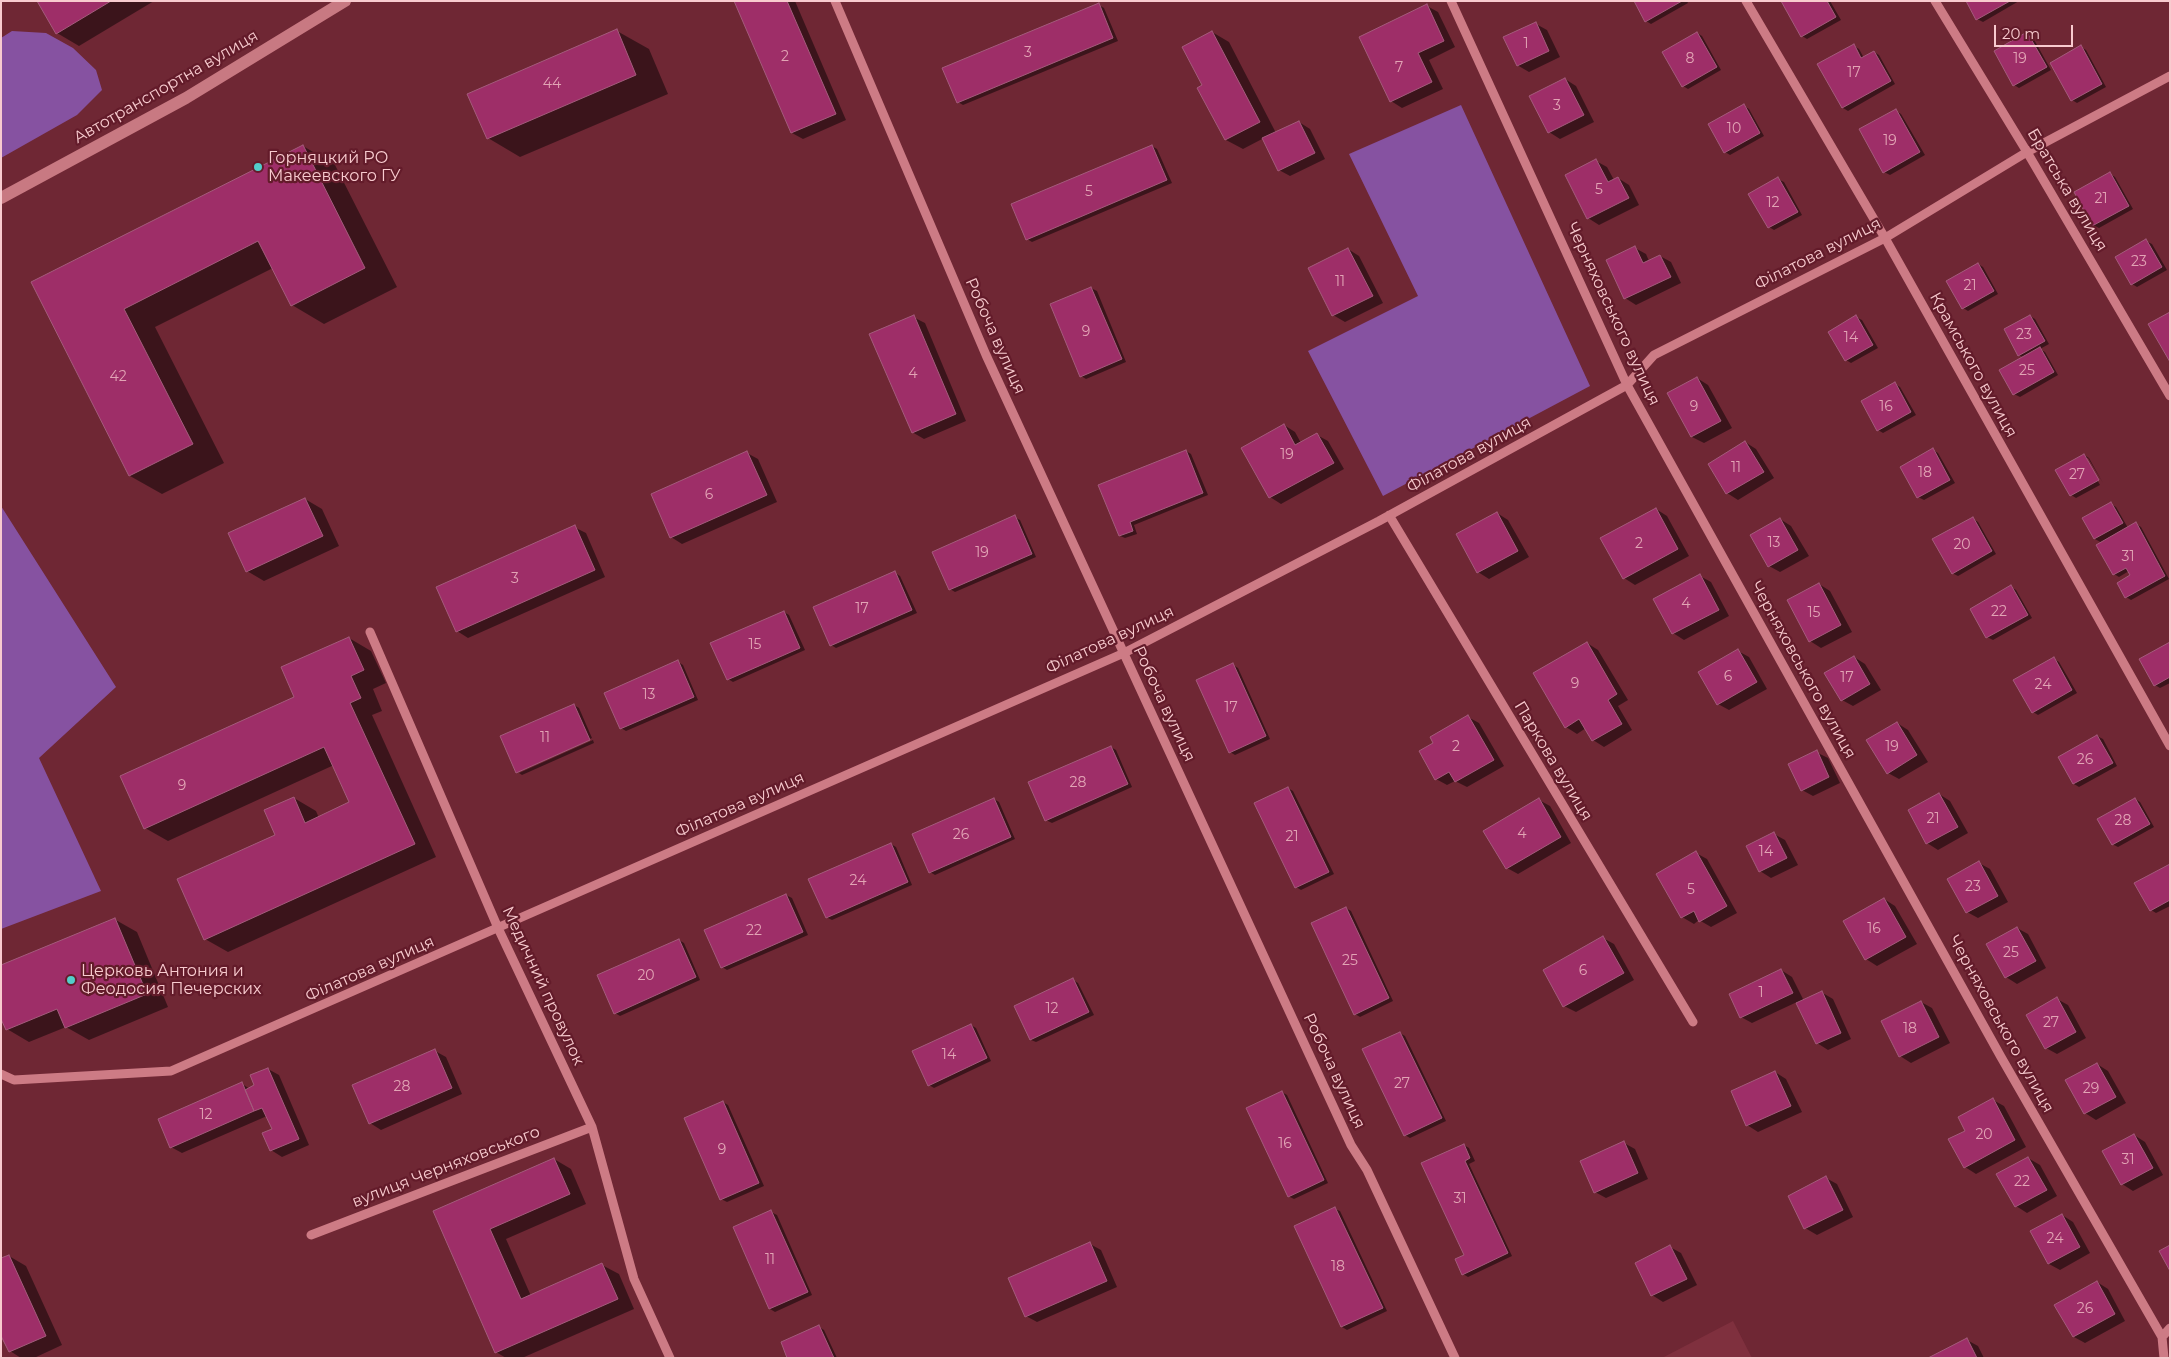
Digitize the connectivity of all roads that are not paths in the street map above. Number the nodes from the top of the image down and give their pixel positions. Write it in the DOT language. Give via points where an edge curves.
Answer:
graph roads {
  1 [pos="345,1"];
  2 [pos="835,1"];
  3 [pos="1451,1"];
  4 [pos="1746,1"];
  5 [pos="1935,1"];
  6 [pos="2170,76"];
  7 [pos="2027,152"];
  8 [pos="1,198"];
  9 [pos="1885,238"];
  10 [pos="1628,385"];
  11 [pos="2170,396"];
  12 [pos="1388,515"];
  13 [pos="370,632"];
  14 [pos="1124,653"];
  15 [pos="2170,746"];
  16 [pos="498,928"];
  17 [pos="1693,1022"];
  18 [pos="1,1074"];
  19 [pos="592,1127"];
  20 [pos="311,1235"];
  21 [pos="2170,1328"];
  22 [pos="2162,1337"];
  23 [pos="670,1358"];
  24 [pos="1455,1358"];
  25 [pos="2164,1358"];
  1 -- 8 [label="main road, Автотранспортна вулиця" via="186,98"];
  2 -- 14 [label="street, Робоча вулиця" via="986,355"];
  3 -- 10 [label="street, Черняховського вулиця"];
  4 -- 9 [label="street, Крамського вулиця"];
  5 -- 7 [label="street, Братська вулиця"];
  6 -- 7 [label="street, Філатова вулиця"];
  7 -- 9 [label="street, Філатова вулиця"];
  7 -- 11 [label="street, Братська вулиця"];
  9 -- 10 [label="street, Філатова вулиця" via="1654,355"];
  9 -- 15 [label="street, Крамського вулиця"];
  10 -- 12 [label="street, Філатова вулиця"];
  10 -- 22 [label="street, Черняховського вулиця" via="2002,1058"];
  12 -- 14 [label="street, Філатова вулиця"];
  12 -- 17 [label="street, Паркова вулиця"];
  13 -- 16 [label="street, Медичний провулок"];
  14 -- 16 [label="street, Філатова вулиця"];
  14 -- 24 [label="street, Робоча вулиця" via="1351,1145 1366,1170"];
  16 -- 18 [label="street, Філатова вулиця" via="172,1072 14,1080"];
  16 -- 19 [label="street, Медичний провулок"];
  19 -- 20 [label="street, вулиця Черняховського"];
  19 -- 23 [label="street, Медичний провулок" via="634,1279"];
  21 -- 22 [label="street"];
  22 -- 25 [label="street"];
}
